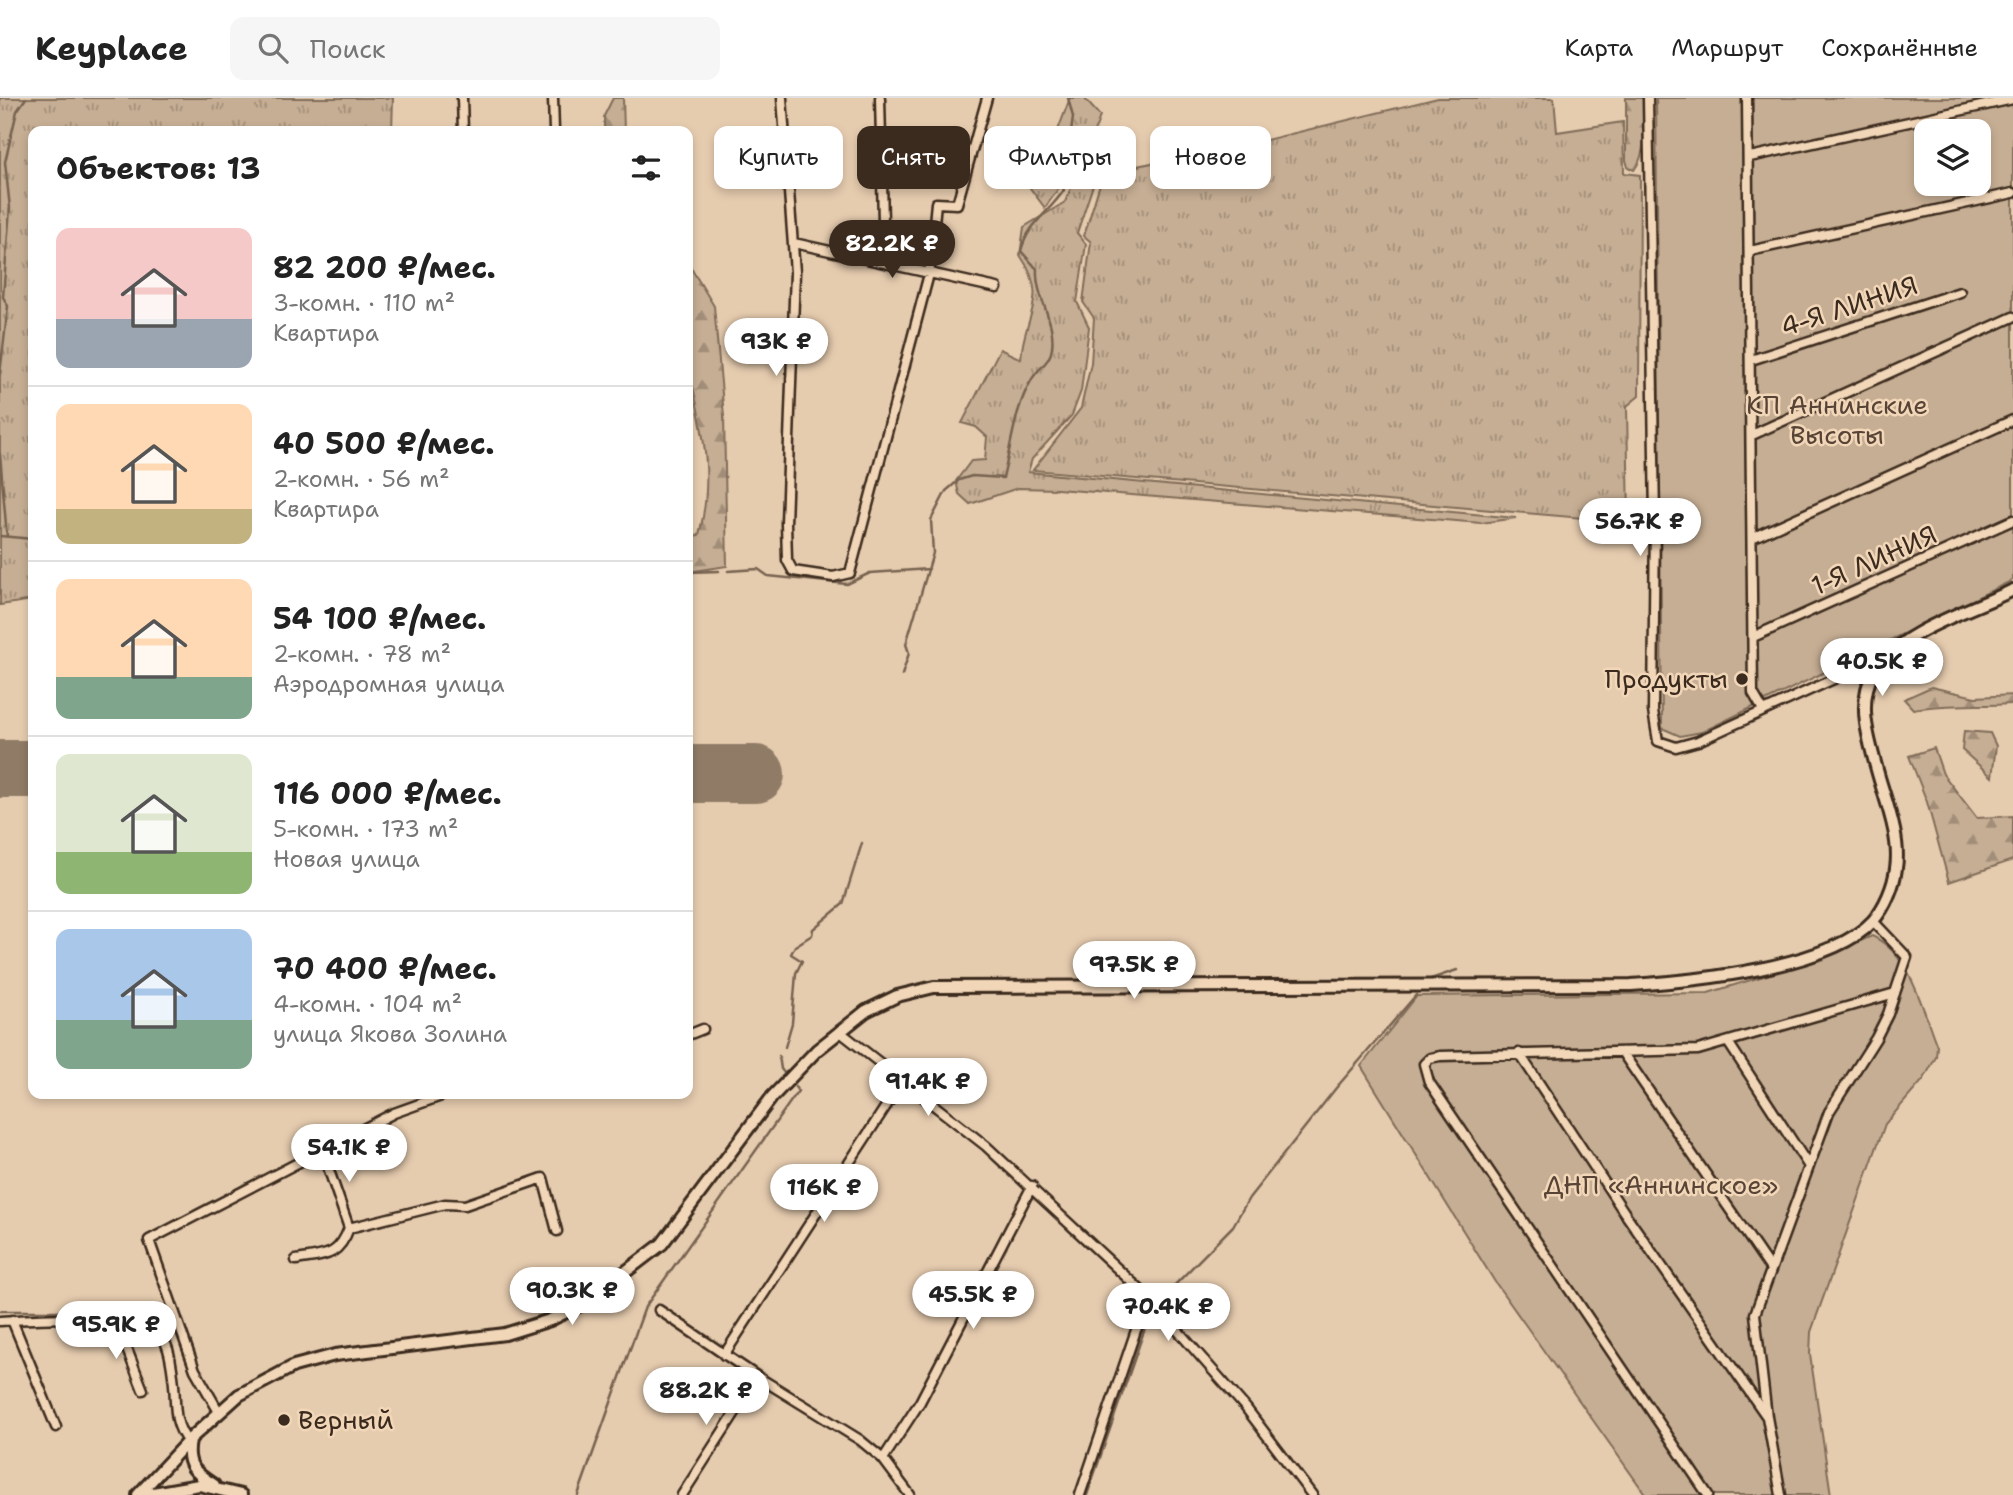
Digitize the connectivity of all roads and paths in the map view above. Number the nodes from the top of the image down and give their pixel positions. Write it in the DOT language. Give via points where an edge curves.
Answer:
graph roads {
  1 [pos="462,98"];
  2 [pos="553,98"];
  3 [pos="782,98"];
  4 [pos="880,98"];
  5 [pos="987,98"];
  6 [pos="1648,98"];
  7 [pos="1747,98"];
  8 [pos="2013,99"];
  9 [pos="463,126"];
  10 [pos="554,126"];
  11 [pos="1749,158"];
  12 [pos="2013,193"];
  13 [pos="794,243"];
  14 [pos="1750,251"];
  15 [pos="884,263"];
  16 [pos="929,274"];
  17 [pos="997,288"];
  18 [pos="1960,292"];
  19 [pos="2013,317"];
  20 [pos="1751,360"];
  21 [pos="2013,420"];
  22 [pos="1752,435"];
  23 [pos="2013,520"];
  24 [pos="1754,537"];
  25 [pos="2013,590"];
  26 [pos="1753,637"];
  27 [pos="1886,655"];
  28 [pos="1763,710"];
  29 [pos="1873,921"];
  30 [pos="1895,993"];
  31 [pos="703,1029"];
  32 [pos="839,1031"];
  33 [pos="693,1033"];
  34 [pos="1728,1042"];
  35 [pos="1622,1052"];
  36 [pos="1519,1053"];
  37 [pos="903,1080"];
  38 [pos="433,1099"];
  39 [pos="322,1150"];
  40 [pos="1808,1165"];
  41 [pos="1032,1186"];
  42 [pos="349,1228"];
  43 [pos="557,1231"];
  44 [pos="296,1260"];
  45 [pos="1770,1268"];
  46 [pos="1150,1300"];
  47 [pos="659,1310"];
  48 [pos="12,1320"];
  49 [pos="0,1321"];
  50 [pos="116,1321"];
  51 [pos="724,1355"];
  52 [pos="758,1377"];
  53 [pos="143,1390"];
  54 [pos="219,1412"];
  55 [pos="1767,1417"];
  56 [pos="56,1427"];
  57 [pos="189,1440"];
  58 [pos="883,1459"];
  59 [pos="216,1487"];
  60 [pos="199,1490"];
  61 [pos="140,1495"];
  62 [pos="242,1495"];
  63 [pos="682,1495"];
  64 [pos="910,1495"];
  65 [pos="1080,1495"];
  66 [pos="1312,1495"];
  67 [pos="1708,1495"];
  68 [pos="1781,1495"];
  1 -- 9 [label="street"];
  2 -- 10 [label="street"];
  3 -- 13 [label="street"];
  4 -- 15 [label="street"];
  5 -- 16 [label="street" via="957,204 936,203"];
  6 -- 28 [label="street" via="1654,725 1658,741 1676,747"];
  7 -- 11 [label="street"];
  8 -- 11 [label="street"];
  11 -- 14 [label="street"];
  12 -- 14 [label="street"];
  13 -- 15 [label="street"];
  13 -- 16 [label="street" via="787,560 793,571 810,576 850,573"];
  14 -- 20 [label="street"];
  15 -- 16 [label="street"];
  16 -- 17 [label="street"];
  18 -- 20 [label="street, 4-Я ЛИНИЯ"];
  19 -- 22 [label="street"];
  20 -- 22 [label="street"];
  21 -- 24 [label="street"];
  22 -- 24 [label="street"];
  23 -- 26 [label="street, 1-Я ЛИНИЯ"];
  24 -- 26 [label="street"];
  25 -- 27 [label="main road" via="1905,641"];
  26 -- 28 [label="street" via="1754,693"];
  27 -- 28 [label="street"];
  27 -- 29 [label="main road" via="1872,674 1865,711 1895,839 1897,866 1892,887"];
  29 -- 30 [label="street" via="1907,957"];
  29 -- 32 [label="main road" via="1825,950 1700,980 1430,988 934,987 897,996"];
  30 -- 34 [label="street"];
  30 -- 40 [label="street" via="1877,1038 1829,1112"];
  31 -- 33 [label="street"];
  32 -- 37 [label="street"];
  32 -- 54 [label="main road" via="772,1097 662,1244 586,1301 550,1320 505,1334 335,1355 294,1366 239,1395"];
  34 -- 35 [label="street" via="1698,1050"];
  34 -- 40 [label="street"];
  35 -- 36 [label="street"];
  35 -- 45 [label="street"];
  36 -- 55 [label="street"];
  36 -- 67 [label="street" via="1440,1055 1430,1058 1423,1068"];
  37 -- 41 [label="street"];
  37 -- 51 [label="street"];
  38 -- 39 [label="street" via="394,1113"];
  39 -- 42 [label="street"];
  39 -- 54 [label="street" via="149,1240 195,1370"];
  40 -- 45 [label="street"];
  41 -- 46 [label="street"];
  41 -- 58 [label="street" via="920,1402"];
  42 -- 43 [label="street" via="445,1204 465,1206 543,1178"];
  42 -- 44 [label="street" via="343,1246 331,1254"];
  45 -- 55 [label="street" via="1754,1322"];
  46 -- 65 [label="street"];
  46 -- 66 [label="street" via="1246,1408"];
  47 -- 51 [label="street"];
  48 -- 49 [label="street"];
  48 -- 50 [label="street"];
  48 -- 56 [label="street"];
  50 -- 53 [label="street"];
  50 -- 57 [label="street" via="145,1323 157,1329 176,1391 176,1422"];
  51 -- 52 [label="street"];
  52 -- 58 [label="street"];
  52 -- 63 [label="street"];
  54 -- 57 [label="main road"];
  55 -- 68 [label="street"];
  57 -- 59 [label="main road" via="187,1454 195,1473"];
  57 -- 61 [label="main road"];
  58 -- 64 [label="street"];
  59 -- 60 [label="main road"];
  59 -- 62 [label="main road"];
  60 -- 61 [label="main road"];
}
